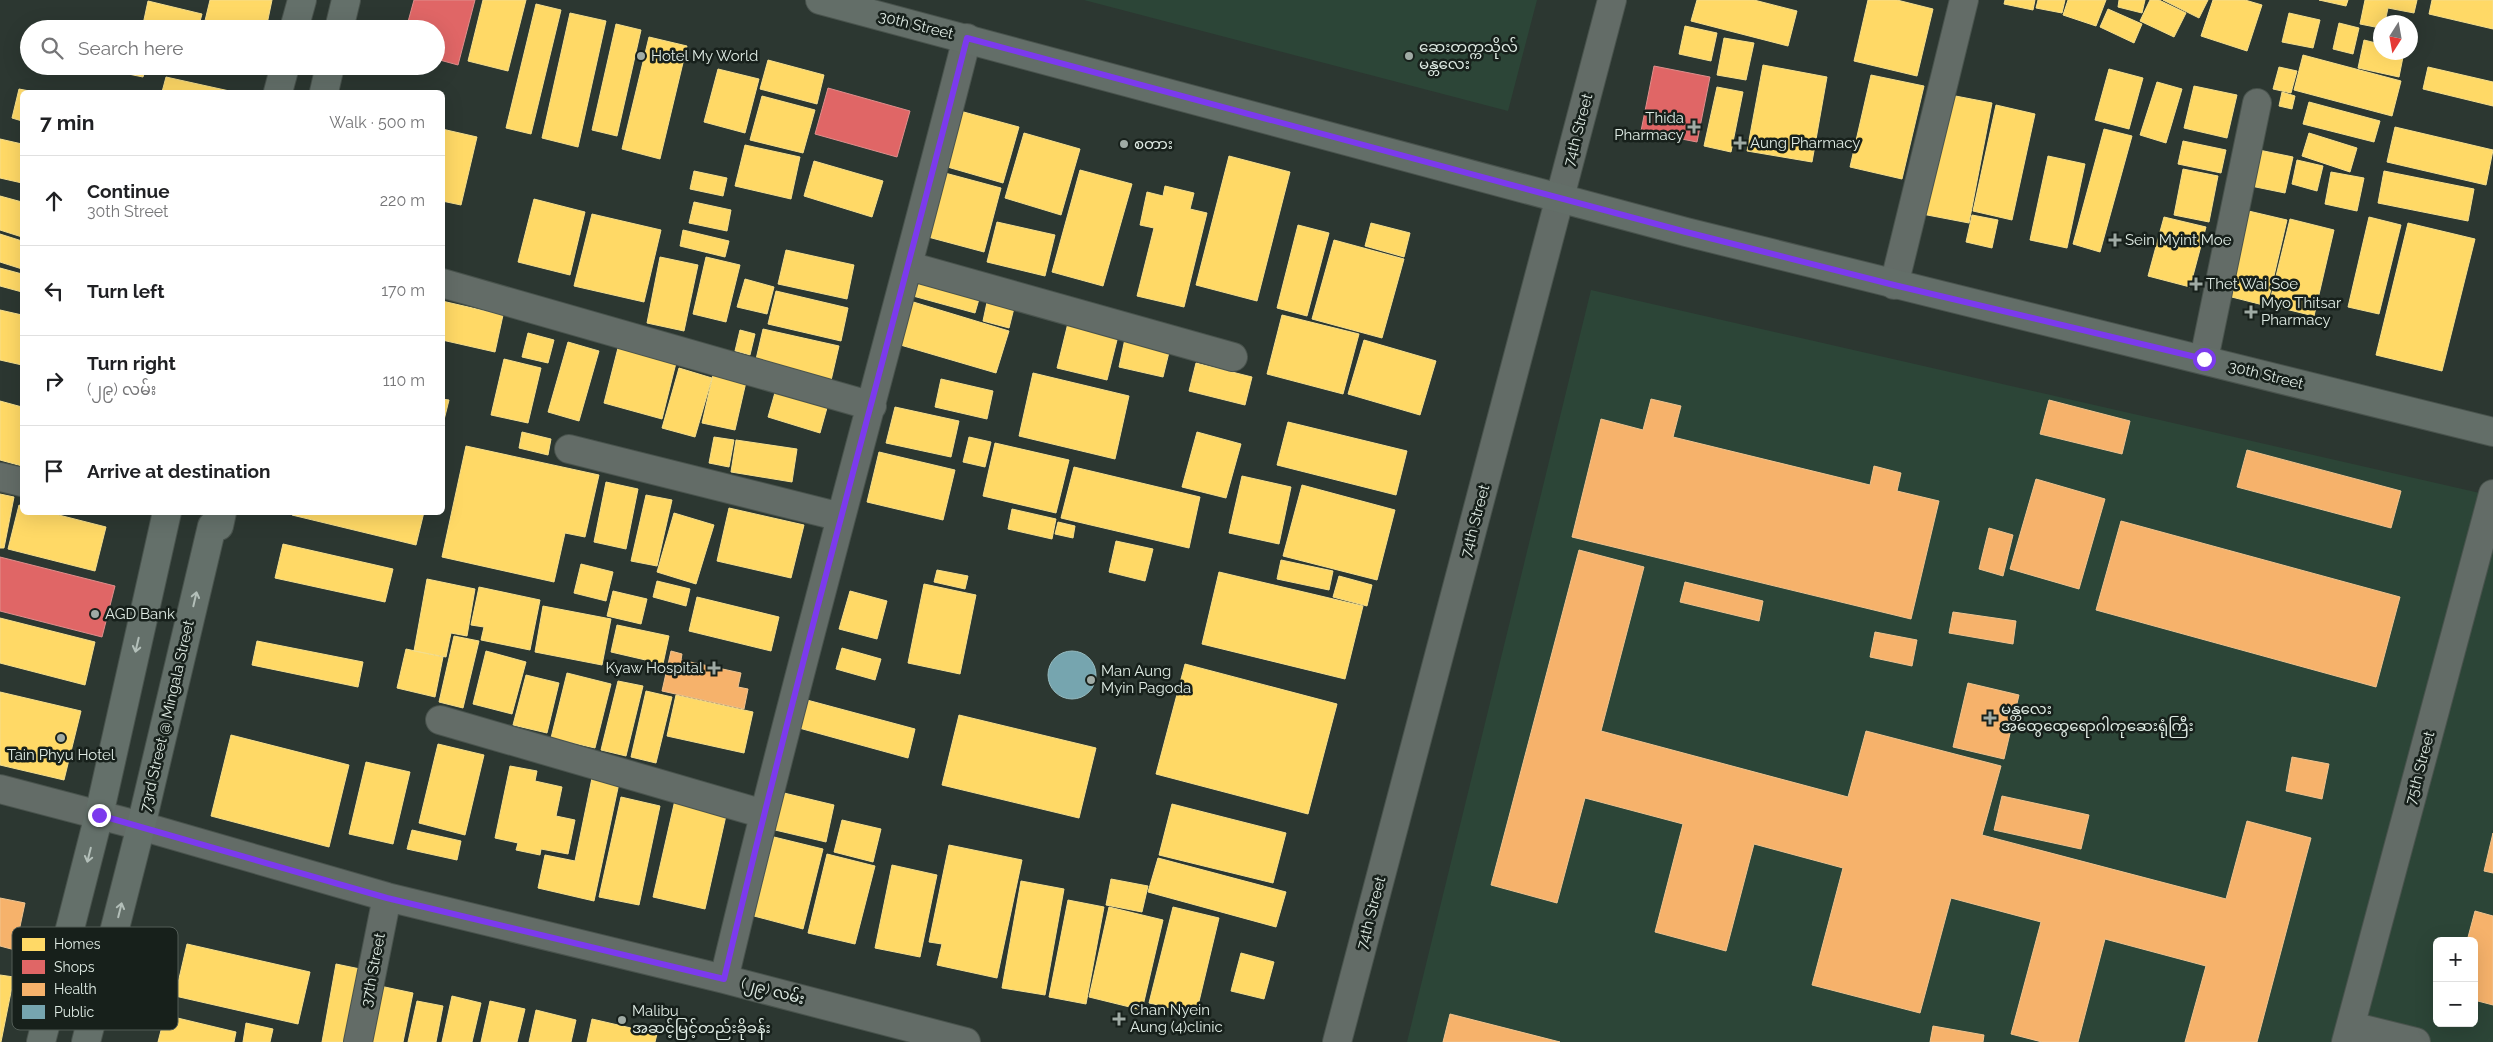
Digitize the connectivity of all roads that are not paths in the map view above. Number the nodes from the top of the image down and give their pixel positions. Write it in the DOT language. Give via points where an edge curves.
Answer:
graph roads {
  1 [pos="302,0"];
  2 [pos="346,0"];
  3 [pos="820,0"];
  4 [pos="1612,0"];
  5 [pos="1964,0"];
  6 [pos="296,20"];
  7 [pos="341,20"];
  8 [pos="967,38"];
  9 [pos="283,75"];
  10 [pos="328,75"];
  11 [pos="279,90"];
  12 [pos="324,90"];
  13 [pos="2257,103"];
  14 [pos="1561,198"];
  15 [pos="909,266"];
  16 [pos="445,285"];
  17 [pos="1894,285"];
  18 [pos="1233,357"];
  19 [pos="2204,359"];
  20 [pos="872,406"];
  21 [pos="2493,432"];
  22 [pos="569,449"];
  23 [pos="0,477"];
  24 [pos="20,482"];
  25 [pos="2493,494"];
  26 [pos="164,515"];
  27 [pos="221,515"];
  28 [pos="841,517"];
  29 [pos="440,720"];
  30 [pos="0,789"];
  31 [pos="764,814"];
  32 [pos="99,815"];
  33 [pos="141,826"];
  34 [pos="387,898"];
  35 [pos="70,927"];
  36 [pos="115,927"];
  37 [pos="724,979"];
  38 [pos="2349,1034"];
  39 [pos="358,1042"];
  40 [pos="966,1042"];
  41 [pos="1337,1042"];
  42 [pos="2416,1042"];
  1 -- 6 [label="main road"];
  2 -- 7 [label="main road"];
  3 -- 8 [label="main road, 30th Street"];
  4 -- 14 [label="street, 74th Street"];
  5 -- 17 [label="street"];
  8 -- 14 [label="main road, 30th Street"];
  8 -- 15 [label="street"];
  9 -- 11 [label="main road"];
  10 -- 12 [label="main road"];
  13 -- 19 [label="street"];
  14 -- 17 [label="main road, 30th Street"];
  14 -- 41 [label="street, 74th Street"];
  15 -- 18 [label="street"];
  15 -- 20 [label="street"];
  16 -- 20 [label="street"];
  17 -- 19 [label="main road, 30th Street"];
  19 -- 21 [label="main road, 30th Street"];
  20 -- 28 [label="street"];
  22 -- 28 [label="street"];
  23 -- 24 [label="street"];
  25 -- 38 [label="street, 75th Street"];
  26 -- 32 [label="main road, one-way"];
  33 -- 27 [label="main road, 73rd Street @ Mingala Street, one-way" via="212,526 219,526"];
  28 -- 31 [label="street"];
  29 -- 31 [label="street"];
  30 -- 32 [label="street, (၂၉) လမ်း"];
  31 -- 37 [label="street"];
  32 -- 33 [label="street, (၂၉) လမ်း"];
  32 -- 35 [label="main road, one-way"];
  33 -- 34 [label="street, (၂၉) လမ်း"];
  36 -- 33 [label="main road, 73rd Street @ Mingala Street, one-way"];
  34 -- 37 [label="street, (၂၉) လမ်း"];
  34 -- 39 [label="street, 37th Street"];
  37 -- 40 [label="street, (၂၉) လမ်း"];
  38 -- 42 [label="street"];
}
